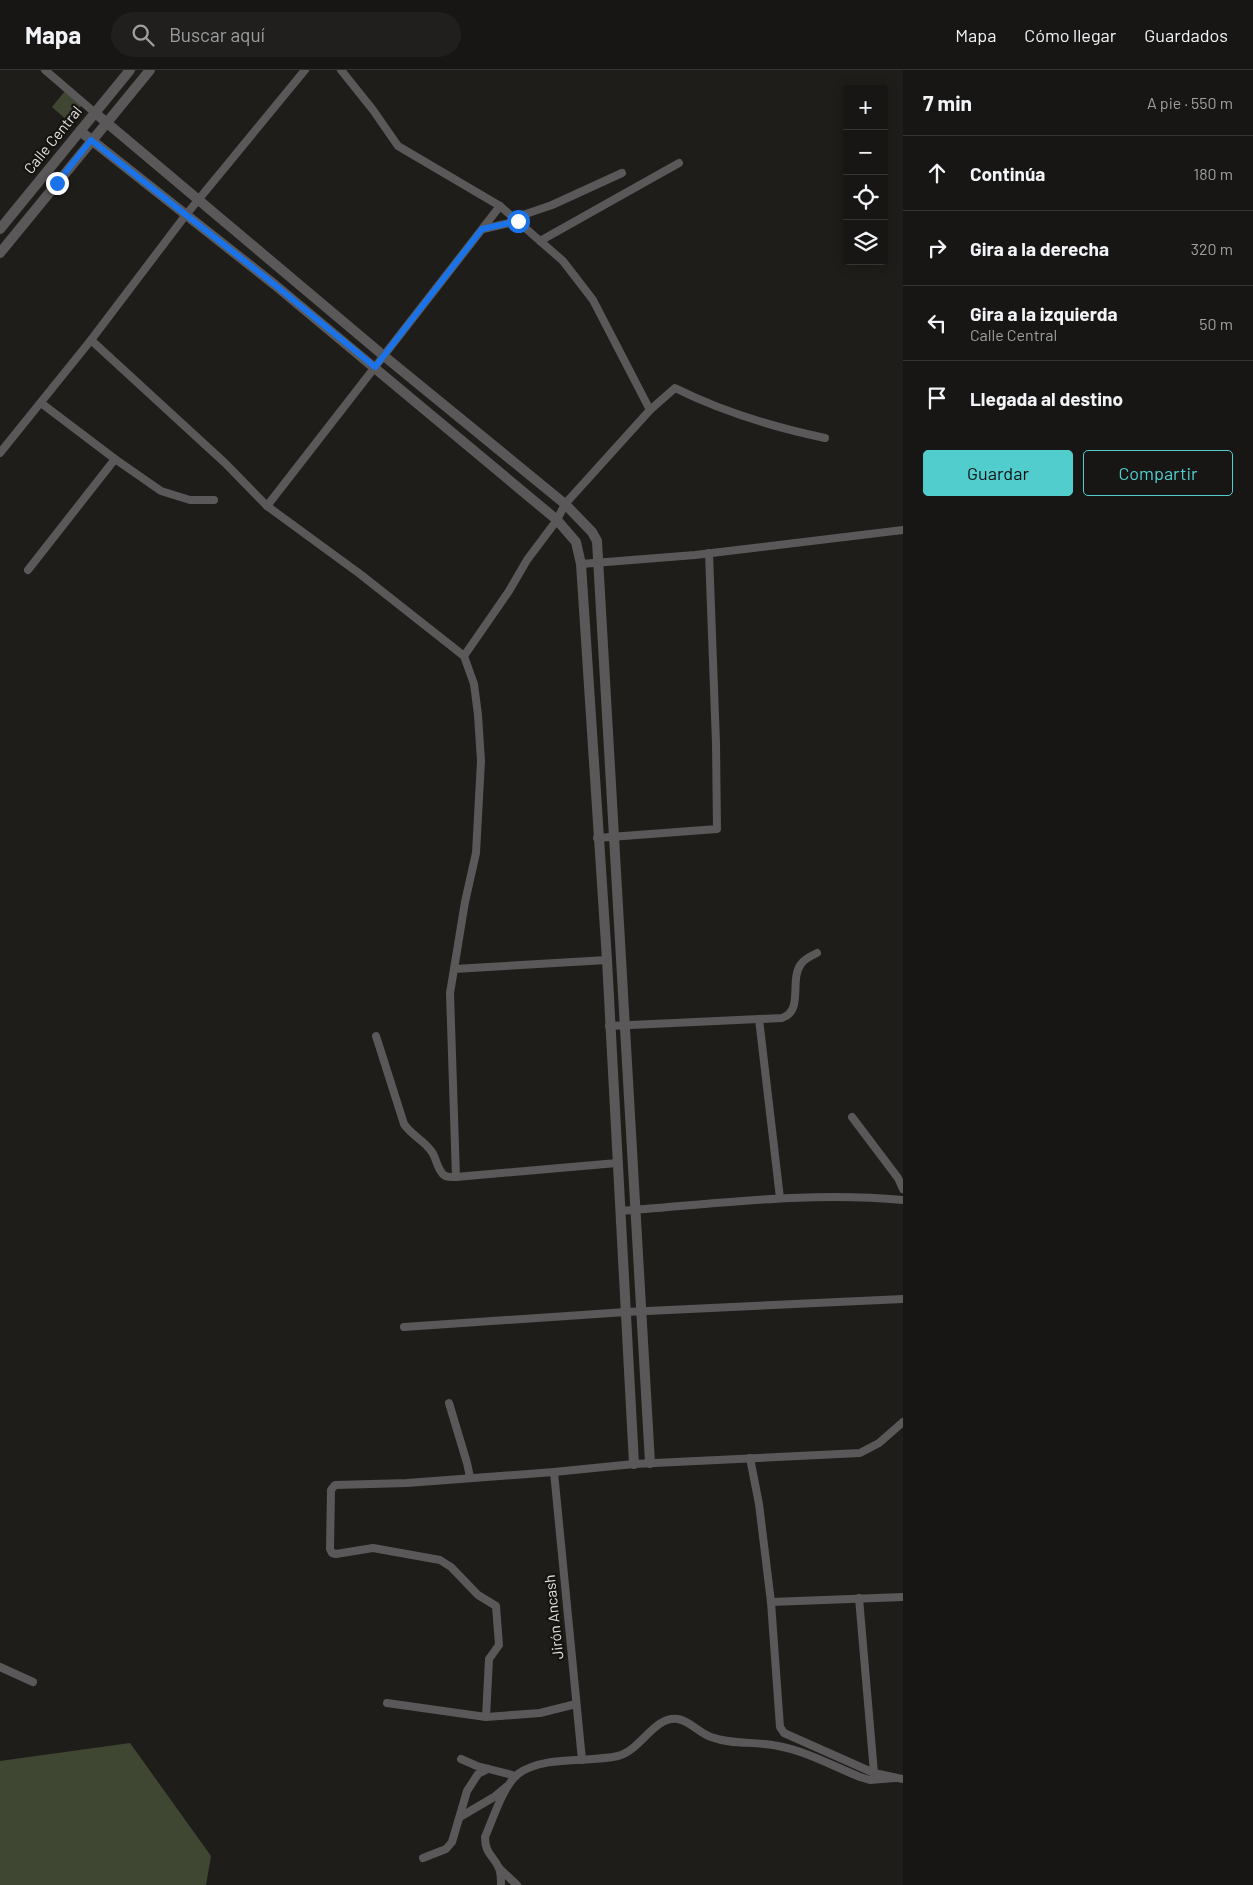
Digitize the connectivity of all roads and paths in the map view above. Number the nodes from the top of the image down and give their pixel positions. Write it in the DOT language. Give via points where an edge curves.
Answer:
graph roads {
  1 [pos="45,70"];
  2 [pos="130,70"];
  3 [pos="150,70"];
  4 [pos="304,70"];
  5 [pos="340,70"];
  6 [pos="94,112"];
  7 [pos="106,123"];
  8 [pos="80,131"];
  9 [pos="91,140"];
  10 [pos="679,163"];
  11 [pos="622,173"];
  12 [pos="198,201"];
  13 [pos="500,206"];
  14 [pos="185,216"];
  15 [pos="516,220"];
  16 [pos="0,229"];
  17 [pos="482,229"];
  18 [pos="540,241"];
  19 [pos="0,253"];
  20 [pos="91,340"];
  21 [pos="384,356"];
  22 [pos="375,367"];
  23 [pos="41,403"];
  24 [pos="650,410"];
  25 [pos="825,438"];
  26 [pos="0,453"];
  27 [pos="115,459"];
  28 [pos="214,500"];
  29 [pos="565,504"];
  30 [pos="267,506"];
  31 [pos="557,520"];
  32 [pos="903,530"];
  33 [pos="709,553"];
  34 [pos="597,563"];
  35 [pos="581,564"];
  36 [pos="28,570"];
  37 [pos="464,656"];
  38 [pos="613,837"];
  39 [pos="597,838"];
  40 [pos="817,953"];
  41 [pos="606,960"];
  42 [pos="454,969"];
  43 [pos="759,1020"];
  44 [pos="625,1025"];
  45 [pos="609,1026"];
  46 [pos="376,1036"];
  47 [pos="852,1117"];
  48 [pos="617,1162"];
  49 [pos="456,1177"];
  50 [pos="903,1189"];
  51 [pos="780,1198"];
  52 [pos="903,1200"];
  53 [pos="635,1210"];
  54 [pos="620,1211"];
  55 [pos="903,1299"];
  56 [pos="641,1311"];
  57 [pos="626,1312"];
  58 [pos="404,1327"];
  59 [pos="449,1403"];
  60 [pos="903,1422"];
  61 [pos="750,1458"];
  62 [pos="650,1463"];
  63 [pos="634,1464"];
  64 [pos="554,1472"];
  65 [pos="470,1477"];
  66 [pos="903,1597"];
  67 [pos="859,1598"];
  68 [pos="771,1602"];
  69 [pos="0,1667"];
  70 [pos="33,1682"];
  71 [pos="387,1703"];
  72 [pos="576,1704"];
  73 [pos="486,1717"];
  74 [pos="461,1759"];
  75 [pos="582,1760"];
  76 [pos="488,1769"];
  77 [pos="874,1773"];
  78 [pos="516,1776"];
  79 [pos="899,1779"];
  80 [pos="509,1784"];
  81 [pos="460,1817"];
  82 [pos="423,1858"];
  83 [pos="499,1868"];
  84 [pos="501,1885"];
  85 [pos="517,1885"];
  1 -- 6 [label="street"];
  2 -- 6 [label="street, Calle Central"];
  3 -- 7 [label="street, Calle Central"];
  4 -- 12 [label="street"];
  5 -- 13 [label="street" via="398,146"];
  6 -- 7 [label="street"];
  6 -- 8 [label="street, Calle Central"];
  7 -- 9 [label="street, Calle Central"];
  7 -- 12 [label="street"];
  8 -- 9 [label="street"];
  8 -- 16 [label="street, Calle Central"];
  9 -- 14 [label="street"];
  9 -- 19 [label="street, Calle Central"];
  10 -- 18 [label="street"];
  11 -- 15 [label="street"];
  12 -- 14 [label="street"];
  12 -- 21 [label="street"];
  13 -- 15 [label="street"];
  13 -- 17 [label="street"];
  14 -- 20 [label="street"];
  14 -- 22 [label="street"];
  15 -- 17 [label="street"];
  15 -- 18 [label="street"];
  17 -- 21 [label="street"];
  18 -- 24 [label="street" via="563,261 593,300"];
  20 -- 23 [label="street"];
  20 -- 30 [label="street"];
  21 -- 22 [label="street"];
  21 -- 29 [label="street"];
  22 -- 30 [label="street"];
  22 -- 31 [label="street"];
  23 -- 26 [label="street"];
  23 -- 27 [label="street"];
  24 -- 25 [label="street" via="675,388 763,424"];
  24 -- 29 [label="street"];
  27 -- 28 [label="street" via="161,491 190,500"];
  27 -- 36 [label="street"];
  29 -- 31 [label="street"];
  29 -- 34 [label="street" via="597,541"];
  30 -- 37 [label="street"];
  31 -- 35 [label="street" via="576,542"];
  31 -- 37 [label="street"];
  32 -- 33 [label="street"];
  33 -- 34 [label="street"];
  33 -- 38 [label="street" via="717,830"];
  34 -- 35 [label="street"];
  34 -- 38 [label="street"];
  35 -- 39 [label="street"];
  37 -- 42 [label="street" via="474,684 482,761 476,853"];
  38 -- 39 [label="street"];
  38 -- 44 [label="street"];
  39 -- 41 [label="street"];
  40 -- 43 [label="street" via="798,968 792,1012 782,1018"];
  41 -- 42 [label="street"];
  41 -- 45 [label="street"];
  42 -- 49 [label="street" via="450,993"];
  43 -- 44 [label="street"];
  43 -- 51 [label="street"];
  44 -- 45 [label="street"];
  44 -- 53 [label="street"];
  45 -- 48 [label="street"];
  46 -- 49 [label="street" via="404,1124 432,1152 442,1174"];
  47 -- 50 [label="street"];
  48 -- 49 [label="street"];
  48 -- 54 [label="street"];
  51 -- 52 [label="street" via="873,1197"];
  51 -- 53 [label="street"];
  53 -- 54 [label="street"];
  53 -- 56 [label="street"];
  54 -- 57 [label="street"];
  55 -- 56 [label="street"];
  56 -- 57 [label="street"];
  56 -- 62 [label="street"];
  57 -- 58 [label="street"];
  57 -- 63 [label="street"];
  59 -- 65 [label="street"];
  60 -- 61 [label="street" via="880,1443 860,1454"];
  61 -- 62 [label="street"];
  61 -- 68 [label="street"];
  62 -- 63 [label="street"];
  63 -- 64 [label="street"];
  64 -- 65 [label="street"];
  64 -- 72 [label="street, Jirón Ancash"];
  65 -- 73 [label="street" via="335,1485 331,1490 330,1549 336,1554 373,1548 440,1560 478,1595 496,1606 499,1645 490,1659"];
  66 -- 67 [label="street"];
  67 -- 68 [label="street"];
  67 -- 77 [label="street"];
  68 -- 77 [label="street" via="780,1728 784,1733"];
  69 -- 70 [label="street"];
  71 -- 73 [label="street"];
  72 -- 73 [label="street" via="540,1713"];
  72 -- 75 [label="street, Jirón Ancash"];
  74 -- 76 [label="street"];
  75 -- 78 [label="street" via="532,1767"];
  75 -- 79 [label="street" via="620,1755 634,1748 668,1719 679,1719 709,1737 727,1742 795,1750 870,1780"];
  76 -- 78 [label="street"];
  76 -- 81 [label="street" via="472,1781 461,1806"];
  77 -- 79 [label="street"];
  78 -- 80 [label="street"];
  80 -- 81 [label="street" via="494,1798"];
  80 -- 83 [label="street" via="485,1838 488,1853"];
  81 -- 82 [label="street" via="452,1842 446,1849"];
  83 -- 84 [label="street"];
  83 -- 85 [label="street"];
}
